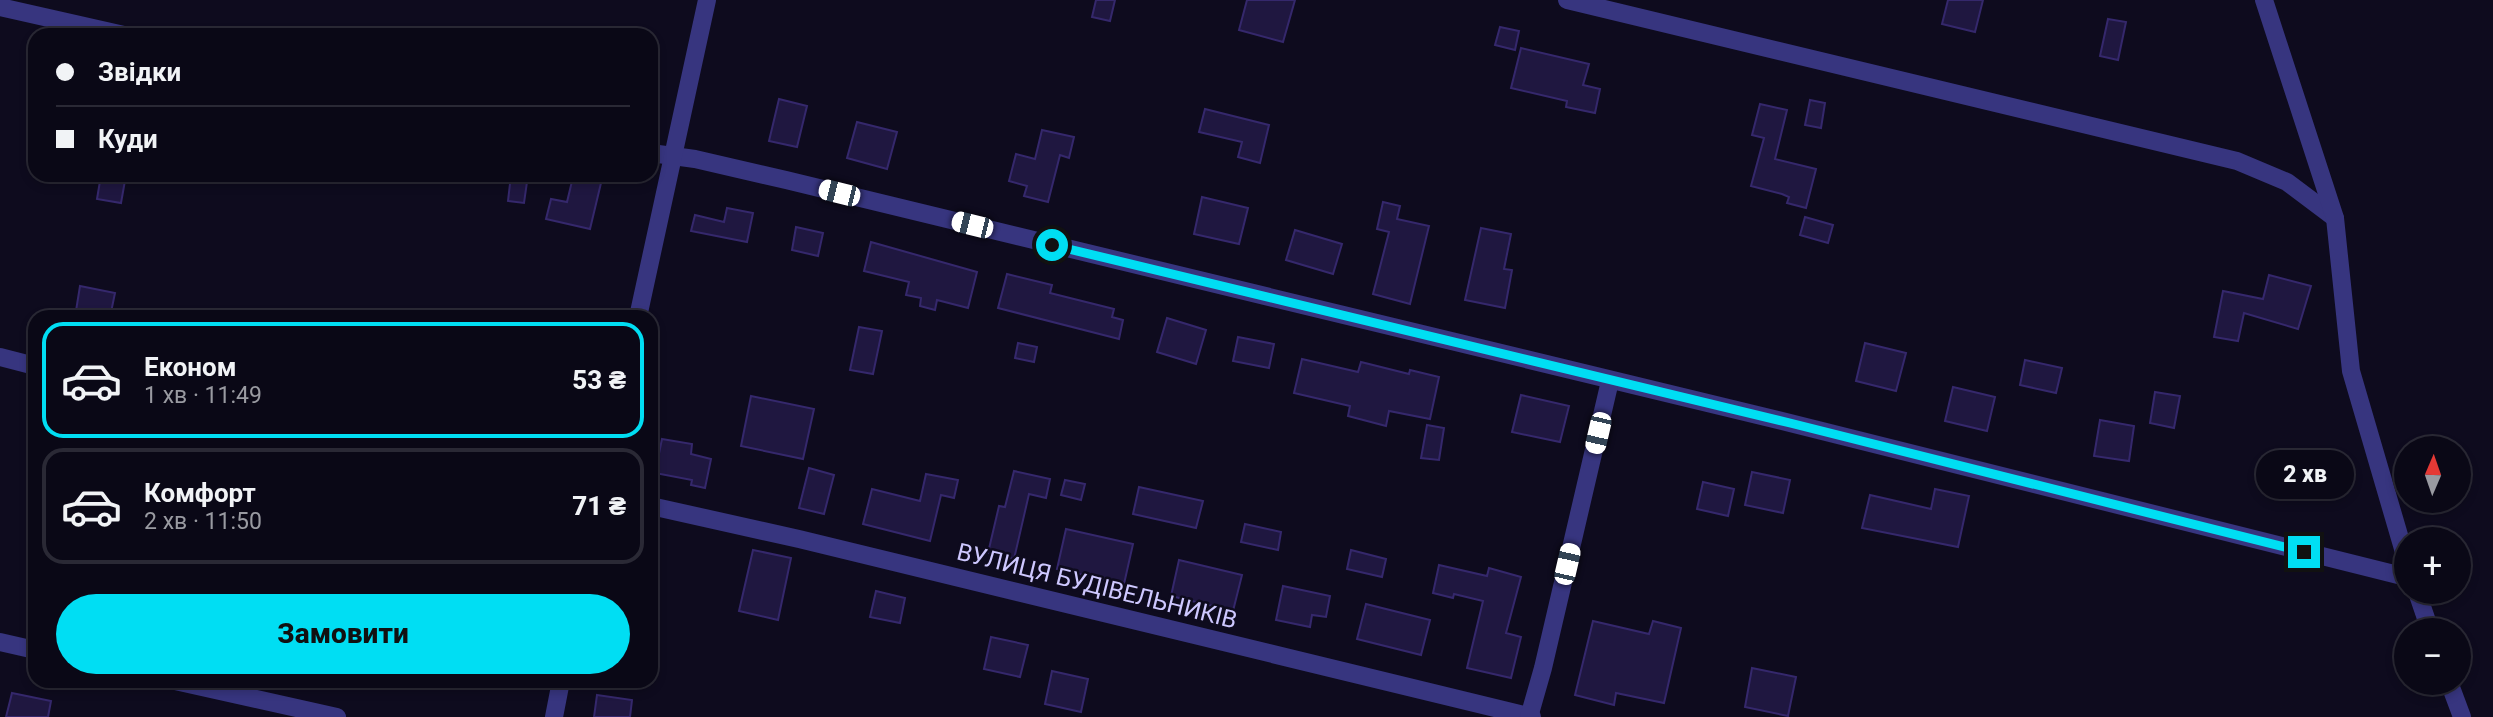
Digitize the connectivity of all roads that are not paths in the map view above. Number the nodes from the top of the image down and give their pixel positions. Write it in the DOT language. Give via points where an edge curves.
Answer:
graph roads {
  1 [pos="707,0"];
  2 [pos="1566,0"];
  3 [pos="2264,0"];
  4 [pos="0,7"];
  5 [pos="93,28"];
  6 [pos="658,154"];
  7 [pos="672,157"];
  8 [pos="2335,218"];
  9 [pos="639,310"];
  10 [pos="0,358"];
  11 [pos="28,364"];
  12 [pos="1610,381"];
  13 [pos="658,508"];
  14 [pos="2397,527"];
  15 [pos="2394,574"];
  16 [pos="0,642"];
  17 [pos="28,648"];
  18 [pos="206,688"];
  19 [pos="560,688"];
  20 [pos="2454,695"];
  21 [pos="337,717"];
  22 [pos="554,717"];
  23 [pos="1530,717"];
  24 [pos="2462,717"];
  1 -- 7 [label="street"];
  2 -- 8 [label="street" via="2237,161 2287,182"];
  3 -- 8 [label="street"];
  4 -- 5 [label="street"];
  6 -- 7 [label="street"];
  7 -- 9 [label="street"];
  7 -- 12 [label="street" via="800,183"];
  8 -- 14 [label="street" via="2351,371"];
  10 -- 11 [label="street"];
  12 -- 15 [label="street"];
  12 -- 23 [label="street"];
  13 -- 23 [label="street, ВУЛИЦЯ БУДІВЕЛЬНИКІВ"];
  16 -- 17 [label="street"];
  18 -- 21 [label="street"];
  19 -- 22 [label="street"];
  20 -- 24 [label="street"];
}
